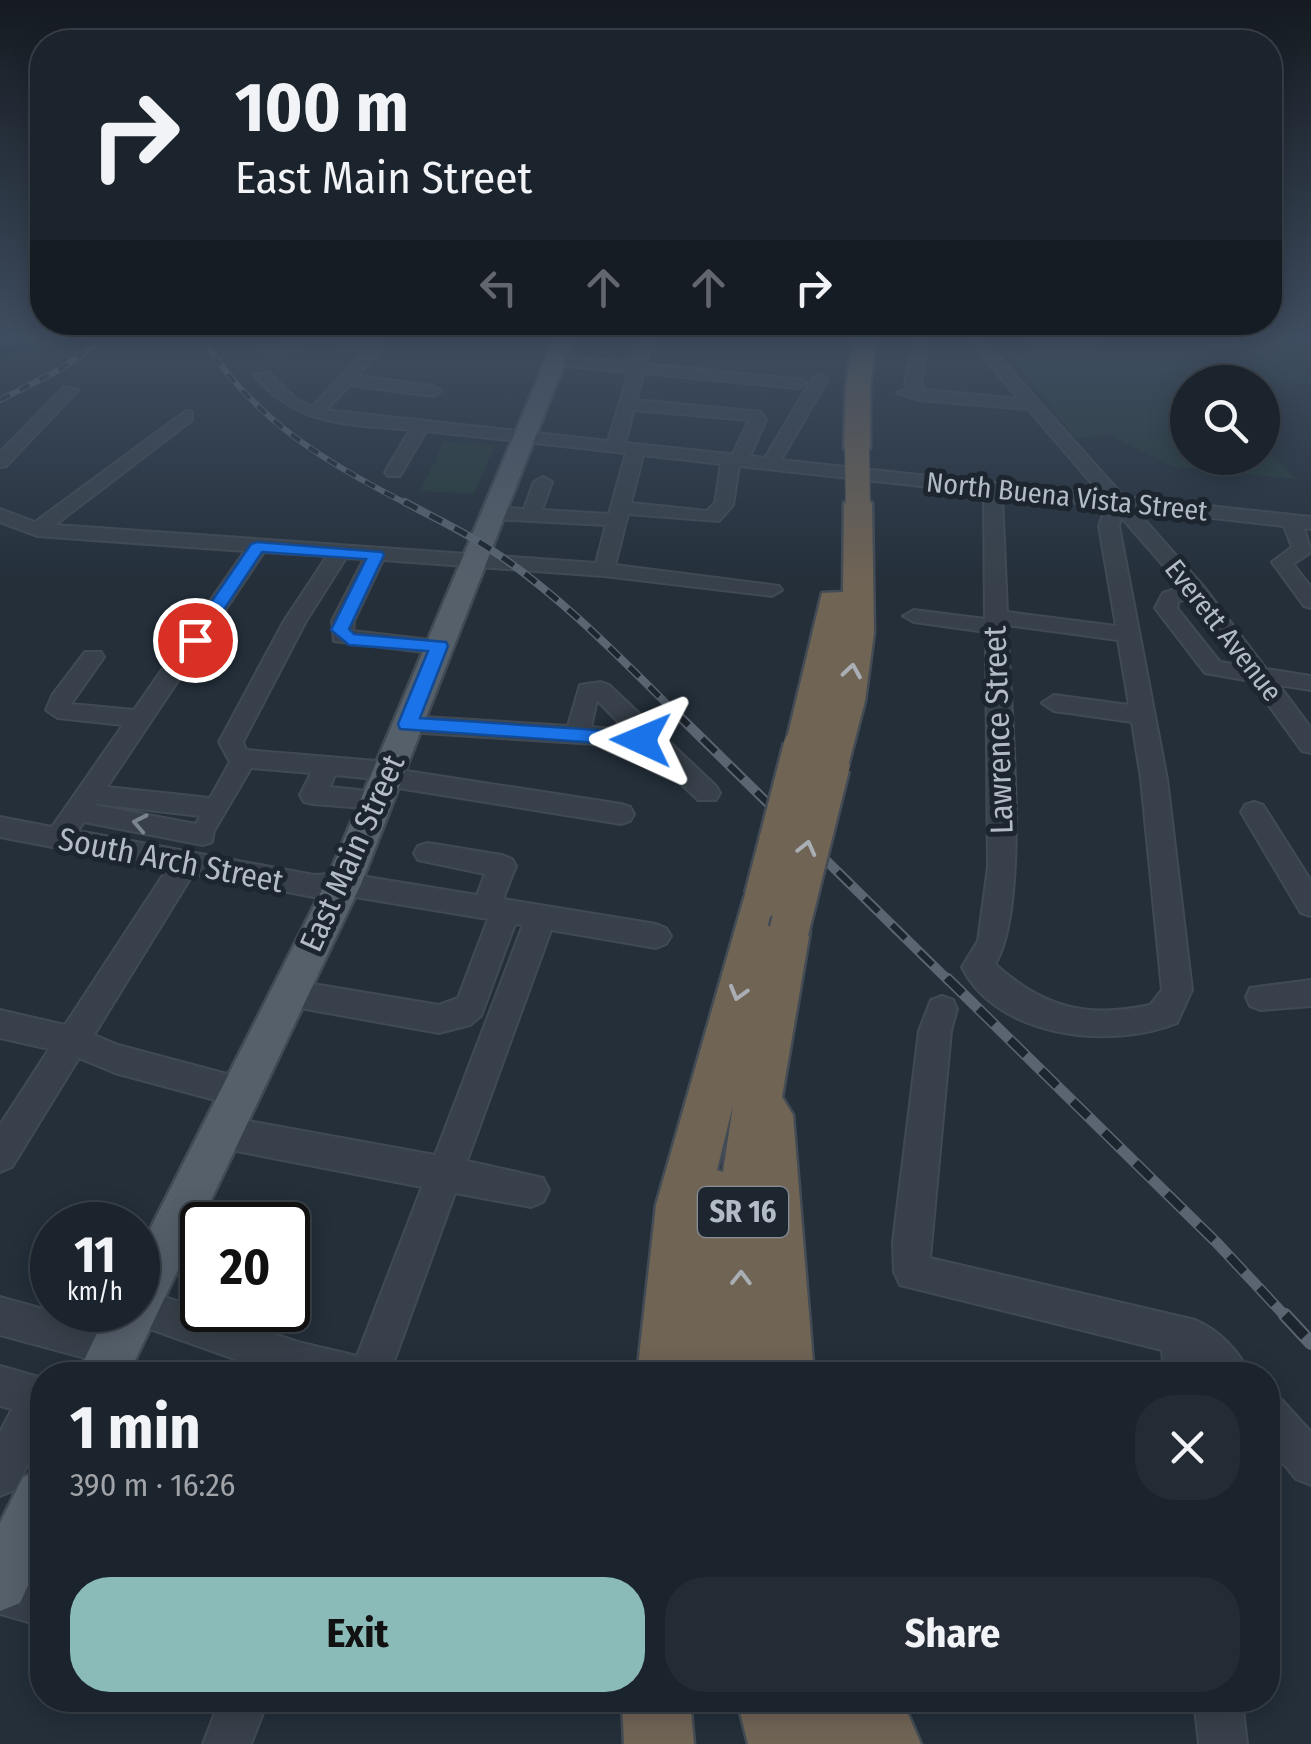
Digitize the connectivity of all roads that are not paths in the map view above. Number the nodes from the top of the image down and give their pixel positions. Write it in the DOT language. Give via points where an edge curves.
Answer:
graph roads {
  1 [pos="41,419"];
  2 [pos="182,419"];
  3 [pos="362,419"];
  4 [pos="532,419"];
  5 [pos="622,419"];
  6 [pos="757,419"];
  7 [pos="796,419"];
  8 [pos="844,419"];
  9 [pos="851,419"];
  10 [pos="1046,419"];
  11 [pos="421,426"];
  12 [pos="524,438"];
  13 [pos="615,446"];
  14 [pos="846,446"];
  15 [pos="636,449"];
  16 [pos="735,460"];
  17 [pos="0,462"];
  18 [pos="770,464"];
  19 [pos="394,472"];
  20 [pos="543,482"];
  21 [pos="993,487"];
  22 [pos="1116,502"];
  23 [pos="493,512"];
  24 [pos="620,514"];
  25 [pos="0,515"];
  26 [pos="531,515"];
  27 [pos="1301,521"];
  28 [pos="37,530"];
  29 [pos="257,547"];
  30 [pos="477,552"];
  31 [pos="339,553"];
  32 [pos="376,555"];
  33 [pos="604,570"];
  34 [pos="772,590"];
  35 [pos="1196,590"];
  36 [pos="1311,602"];
  37 [pos="914,616"];
  38 [pos="995,622"];
  39 [pos="1126,634"];
  40 [pos="439,646"];
  41 [pos="93,658"];
  42 [pos="1260,673"];
  43 [pos="1311,683"];
  44 [pos="1054,703"];
  45 [pos="1142,715"];
  46 [pos="141,719"];
  47 [pos="408,724"];
  48 [pos="643,733"];
  49 [pos="576,738"];
  50 [pos="1311,745"];
  51 [pos="244,759"];
  52 [pos="384,783"];
  53 [pos="707,793"];
  54 [pos="83,802"];
  55 [pos="217,808"];
  56 [pos="1254,812"];
  57 [pos="621,814"];
  58 [pos="0,827"];
  59 [pos="203,835"];
  60 [pos="59,838"];
  61 [pos="428,853"];
  62 [pos="191,865"];
  63 [pos="343,884"];
  64 [pos="1309,898"];
  65 [pos="496,909"];
  66 [pos="776,915"];
  67 [pos="541,917"];
  68 [pos="656,936"];
  69 [pos="290,992"];
  70 [pos="1311,993"];
  71 [pos="1261,996"];
  72 [pos="942,1010"];
  73 [pos="0,1024"];
  74 [pos="73,1040"];
  75 [pos="765,1051"];
  76 [pos="241,1092"];
  77 [pos="707,1122"];
  78 [pos="221,1132"];
  79 [pos="0,1155"];
  80 [pos="443,1174"];
  81 [pos="531,1190"];
  82 [pos="160,1257"];
  83 [pos="0,1316"];
  84 [pos="30,1319"];
  85 [pos="145,1332"];
  86 [pos="1180,1335"];
  87 [pos="298,1362"];
  88 [pos="375,1362"];
  89 [pos="667,1362"];
  90 [pos="709,1362"];
  91 [pos="744,1362"];
  92 [pos="784,1362"];
  93 [pos="1183,1362"];
  94 [pos="1217,1362"];
  95 [pos="0,1386"];
  96 [pos="30,1394"];
  97 [pos="30,1419"];
  98 [pos="1280,1428"];
  99 [pos="1311,1464"];
  100 [pos="0,1475"];
  101 [pos="30,1518"];
  102 [pos="5,1565"];
  103 [pos="30,1591"];
  104 [pos="239,1712"];
  105 [pos="657,1712"];
  106 [pos="775,1712"];
  107 [pos="822,1712"];
  108 [pos="872,1712"];
  109 [pos="1219,1712"];
  110 [pos="227,1744"];
  111 [pos="659,1744"];
  112 [pos="784,1744"];
  113 [pos="834,1744"];
  114 [pos="886,1744"];
  115 [pos="1223,1744"];
  1 -- 17 [label="street"];
  2 -- 28 [label="street"];
  3 -- 11 [label="street, North Buena Vista Street"];
  4 -- 12 [label="main road, East Main Street"];
  5 -- 13 [label="street"];
  6 -- 16 [label="street"];
  7 -- 18 [label="street"];
  8 -- 14 [label="highway, SR 16"];
  9 -- 14 [label="highway, SR 16"];
  10 -- 22 [label="street, Everett Avenue"];
  11 -- 12 [label="street, North Buena Vista Street"];
  11 -- 19 [label="street"];
  12 -- 13 [label="street, North Buena Vista Street"];
  12 -- 23 [label="main road, East Main Street"];
  13 -- 15 [label="street, North Buena Vista Street"];
  14 -- 66 [label="highway, SR 16, bridge" via="858,633 848,701 816,756"];
  15 -- 16 [label="street, North Buena Vista Street"];
  15 -- 24 [label="street"];
  16 -- 18 [label="street, North Buena Vista Street"];
  16 -- 24 [label="street" via="724,506 712,517"];
  18 -- 21 [label="street, North Buena Vista Street"];
  20 -- 26 [label="street"];
  21 -- 22 [label="street, North Buena Vista Street"];
  21 -- 38 [label="street, Lawrence Street"];
  22 -- 27 [label="street, North Buena Vista Street"];
  22 -- 35 [label="street, Everett Avenue"];
  22 -- 39 [label="street" via="1109,526"];
  23 -- 26 [label="street"];
  23 -- 30 [label="main road, East Main Street"];
  24 -- 26 [label="street"];
  24 -- 33 [label="street"];
  25 -- 28 [label="street"];
  27 -- 36 [label="street" via="1304,549 1282,562"];
  28 -- 29 [label="street"];
  29 -- 31 [label="street"];
  29 -- 46 [label="street"];
  30 -- 32 [label="street"];
  30 -- 33 [label="street"];
  30 -- 40 [label="main road, East Main Street"];
  31 -- 32 [label="street"];
  31 -- 51 [label="street" via="236,728 231,742"];
  32 -- 40 [label="street" via="343,620 342,636"];
  33 -- 34 [label="street"];
  35 -- 42 [label="street, Everett Avenue"];
  35 -- 42 [label="street" via="1170,597 1166,608 1213,668"];
  37 -- 38 [label="street"];
  38 -- 39 [label="street"];
  38 -- 45 [label="street, Lawrence Street" via="1001,896 992,944 977,967 1026,1007 1063,1018 1137,1023 1172,1006 1176,972"];
  39 -- 45 [label="street"];
  40 -- 47 [label="main road, East Main Street"];
  41 -- 46 [label="street" via="58,710"];
  42 -- 43 [label="street"];
  42 -- 50 [label="street, Everett Avenue"];
  44 -- 45 [label="street"];
  46 -- 54 [label="street"];
  47 -- 49 [label="street"];
  47 -- 52 [label="main road, East Main Street"];
  48 -- 49 [label="street" via="632,742"];
  48 -- 49 [label="street" via="595,688 588,690"];
  48 -- 53 [label="street"];
  51 -- 52 [label="street" via="327,766 313,795"];
  51 -- 55 [label="street"];
  52 -- 57 [label="street"];
  52 -- 63 [label="main road, East Main Street"];
  54 -- 55 [label="street"];
  59 -- 54 [label="street, one-way"];
  54 -- 60 [label="street"];
  55 -- 59 [label="street"];
  56 -- 64 [label="street"];
  58 -- 60 [label="street, South Arch Street"];
  59 -- 62 [label="street"];
  60 -- 62 [label="street, South Arch Street"];
  61 -- 65 [label="street" via="502,866"];
  62 -- 63 [label="street, South Arch Street" via="314,886"];
  62 -- 74 [label="street"];
  63 -- 65 [label="street, South Arch Street"];
  63 -- 69 [label="main road, East Main Street"];
  65 -- 67 [label="street, South Arch Street"];
  65 -- 69 [label="street" via="470,1006 459,1015 438,1019"];
  66 -- 75 [label="highway, SR 16"];
  66 -- 77 [label="highway, SR 16, one-way"];
  67 -- 68 [label="street, South Arch Street"];
  67 -- 80 [label="street"];
  69 -- 76 [label="main road, East Main Street"];
  70 -- 71 [label="street"];
  72 -- 86 [label="street" via="914,1209 913,1272"];
  73 -- 74 [label="street"];
  74 -- 76 [label="street" via="114,1058"];
  74 -- 79 [label="street"];
  91 -- 75 [label="highway, SR 16, one-way" via="744,1189"];
  75 -- 92 [label="highway"];
  76 -- 78 [label="main road, East Main Street"];
  77 -- 89 [label="highway" via="682,1205"];
  77 -- 90 [label="highway, SR 16"];
  78 -- 80 [label="street"];
  78 -- 82 [label="main road, East Main Street"];
  80 -- 81 [label="street"];
  80 -- 88 [label="street"];
  83 -- 84 [label="street"];
  85 -- 87 [label="street"];
  86 -- 93 [label="street"];
  86 -- 94 [label="street"];
  95 -- 96 [label="street"];
  97 -- 100 [label="street"];
  98 -- 99 [label="street"];
  101 -- 102 [label="main road"];
  102 -- 103 [label="street"];
  104 -- 110 [label="street"];
  105 -- 111 [label="highway"];
  106 -- 112 [label="highway"];
  107 -- 113 [label="highway"];
  108 -- 114 [label="highway"];
  109 -- 115 [label="street"];
}
